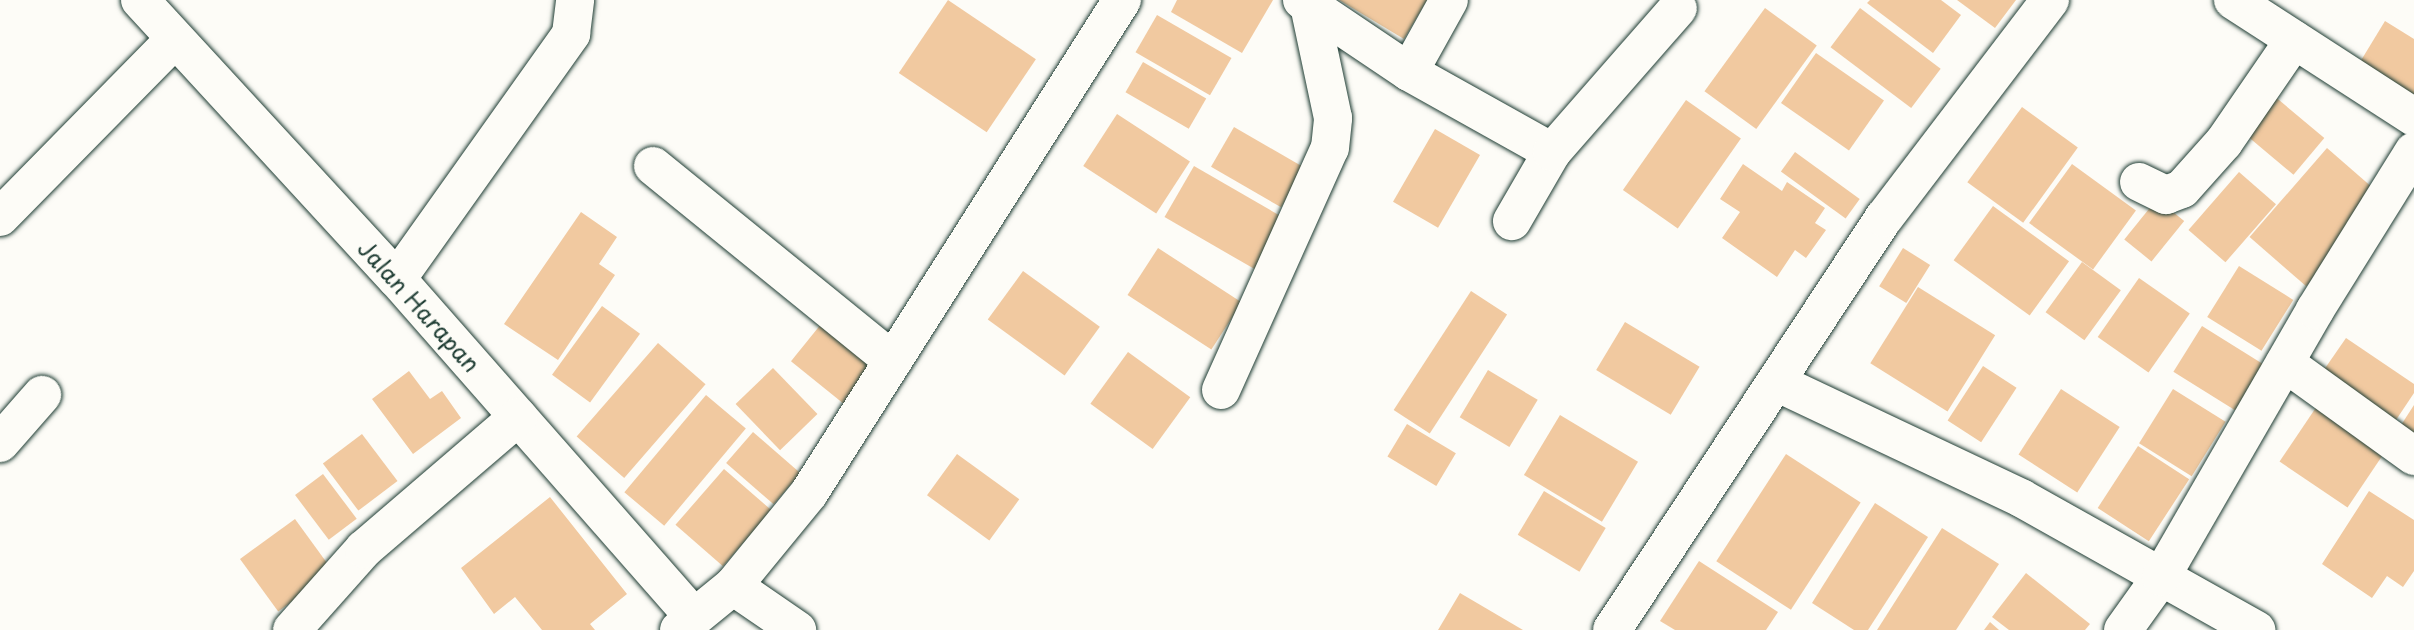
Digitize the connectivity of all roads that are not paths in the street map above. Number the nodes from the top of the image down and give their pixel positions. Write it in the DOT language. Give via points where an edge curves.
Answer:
graph roads {
  1 [pos="140,0"];
  2 [pos="575,0"];
  3 [pos="1122,0"];
  4 [pos="1449,0"];
  5 [pos="2050,0"];
  6 [pos="2233,0"];
  7 [pos="1306,2"];
  8 [pos="1678,8"];
  9 [pos="174,40"];
  10 [pos="2294,40"];
  11 [pos="1409,72"];
  12 [pos="2414,117"];
  13 [pos="2414,151"];
  14 [pos="1552,152"];
  15 [pos="653,166"];
  16 [pos="2140,182"];
  17 [pos="0,216"];
  18 [pos="1512,220"];
  19 [pos="397,279"];
  20 [pos="893,361"];
  21 [pos="2285,363"];
  22 [pos="1778,383"];
  23 [pos="1221,390"];
  24 [pos="42,394"];
  25 [pos="518,417"];
  26 [pos="0,443"];
  27 [pos="2414,456"];
  28 [pos="2161,577"];
  29 [pos="733,586"];
  30 [pos="686,623"];
  31 [pos="292,630"];
  32 [pos="797,630"];
  33 [pos="1612,630"];
  34 [pos="2123,630"];
  35 [pos="2256,630"];
  1 -- 9 [label="street, Jalan Harapan"];
  2 -- 19 [label="street" via="571,34"];
  3 -- 20 [label="street"];
  4 -- 11 [label="street"];
  5 -- 22 [label="street" via="1884,218"];
  6 -- 10 [label="street"];
  7 -- 11 [label="street"];
  7 -- 23 [label="street" via="1333,118 1330,148"];
  8 -- 14 [label="street"];
  9 -- 17 [label="street"];
  9 -- 19 [label="street, Jalan Harapan"];
  10 -- 12 [label="street"];
  10 -- 16 [label="street" via="2224,142 2182,189 2166,195"];
  11 -- 14 [label="street"];
  13 -- 21 [label="street"];
  14 -- 18 [label="street"];
  15 -- 20 [label="street"];
  19 -- 25 [label="street, Jalan Harapan"];
  20 -- 29 [label="street" via="810,493"];
  21 -- 27 [label="street"];
  21 -- 28 [label="street"];
  22 -- 28 [label="street" via="2021,498"];
  22 -- 33 [label="street"];
  24 -- 26 [label="street"];
  25 -- 30 [label="street, Jalan Harapan"];
  25 -- 31 [label="street" via="364,549"];
  28 -- 34 [label="street"];
  28 -- 35 [label="street"];
  29 -- 30 [label="street"];
  29 -- 32 [label="street"];
}
